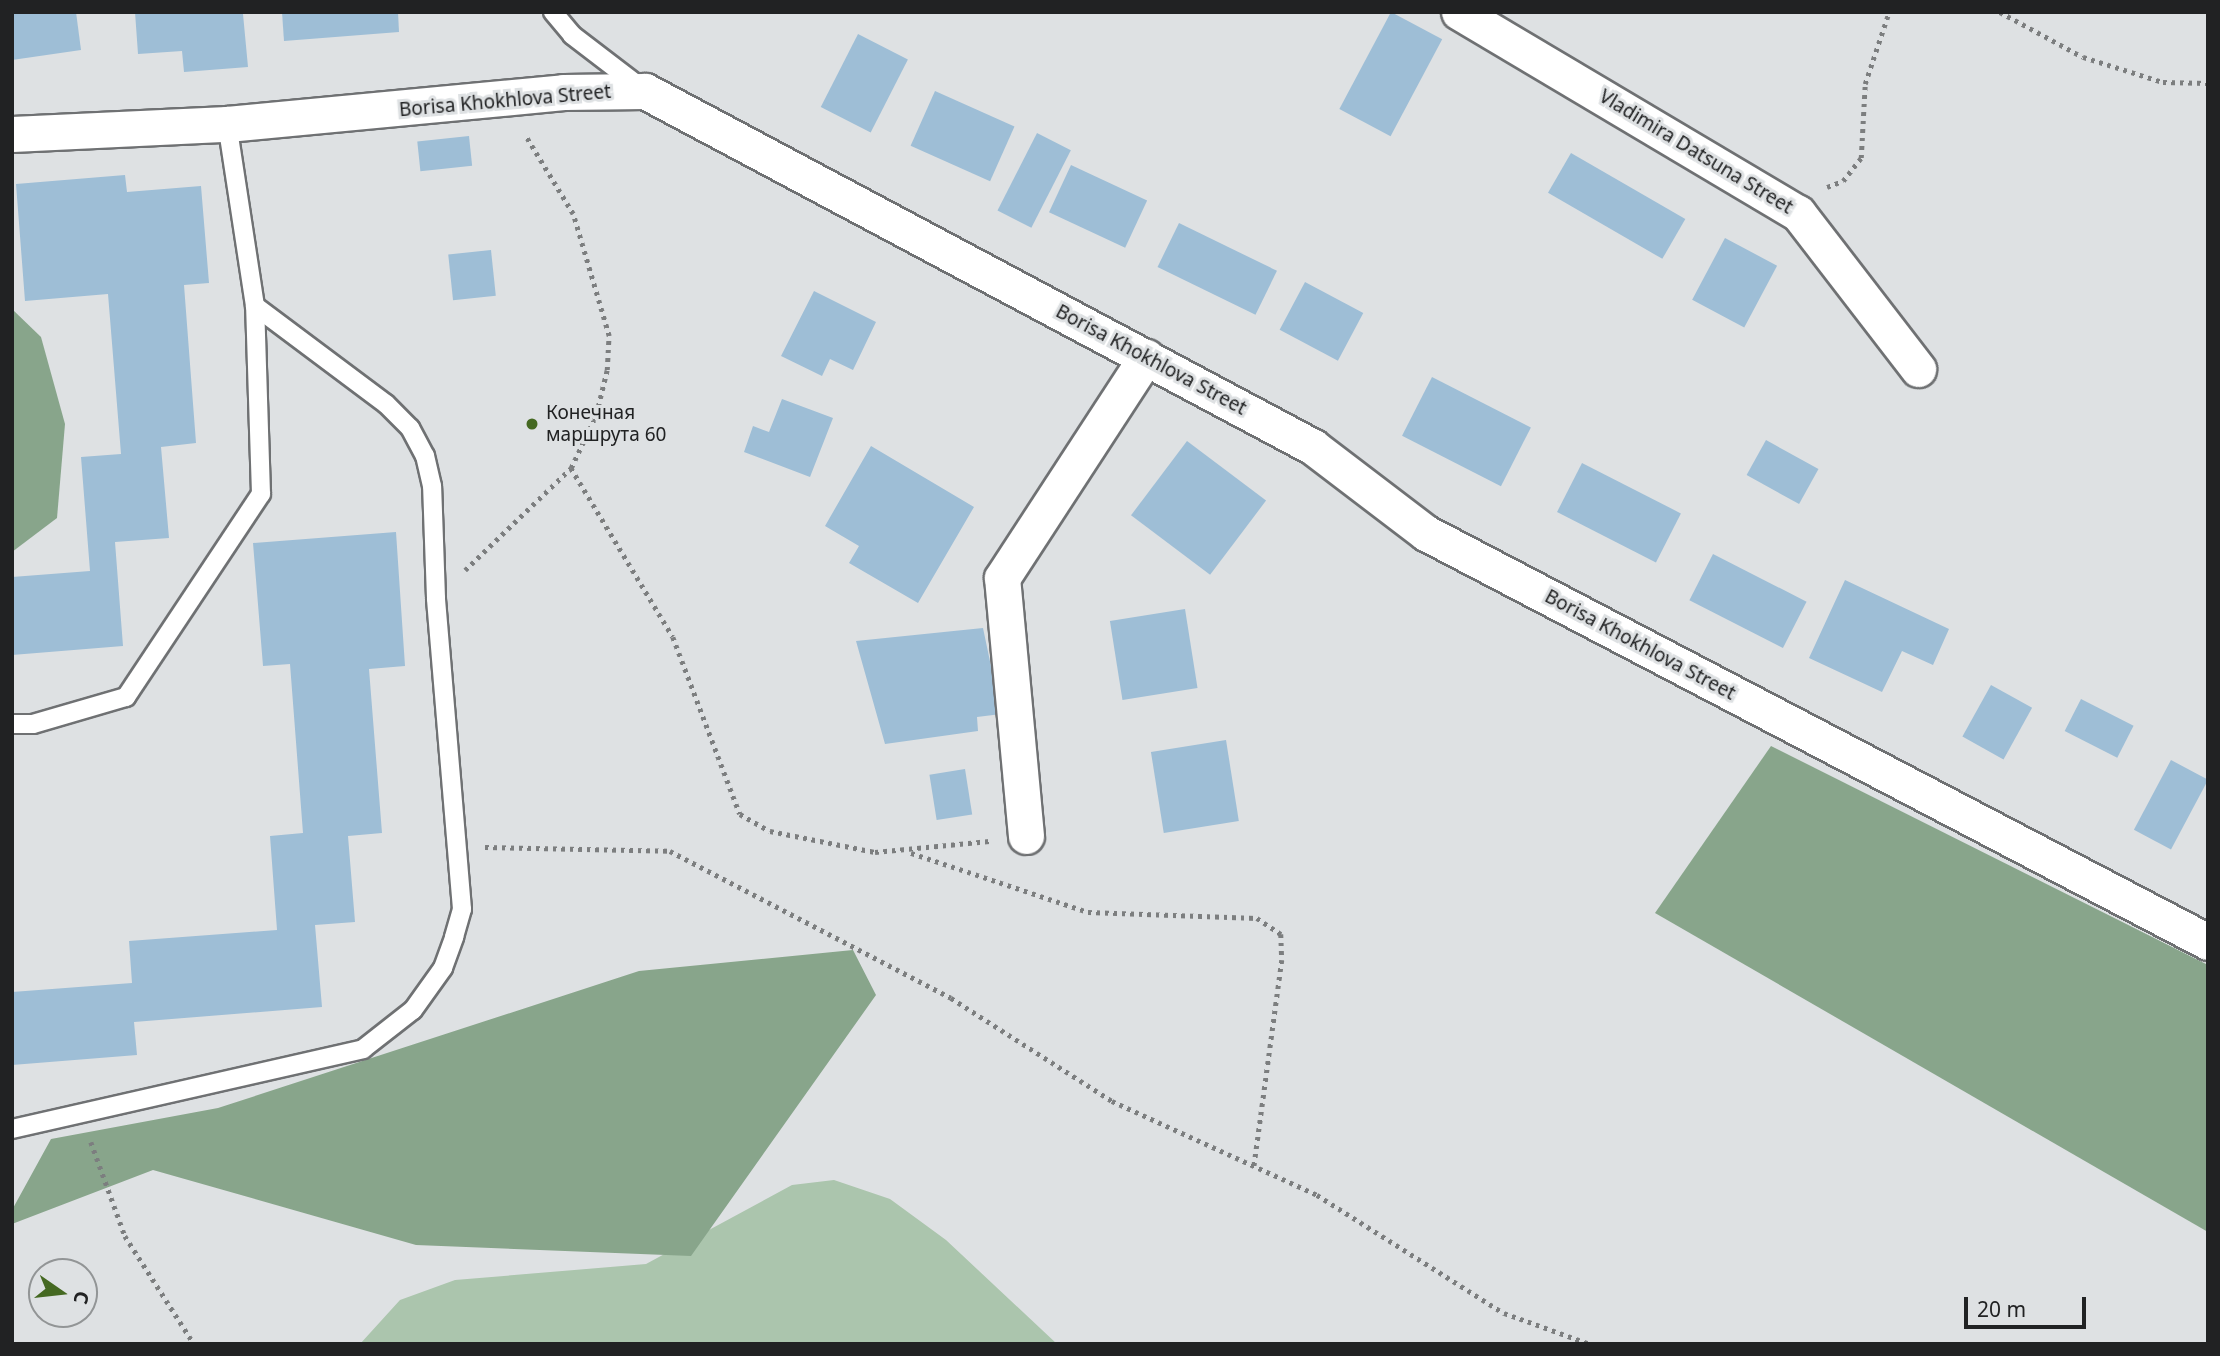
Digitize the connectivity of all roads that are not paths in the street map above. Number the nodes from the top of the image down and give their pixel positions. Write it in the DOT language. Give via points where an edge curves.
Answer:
graph roads {
  1 [pos="552,12"];
  2 [pos="1460,12"];
  3 [pos="645,91"];
  4 [pos="228,124"];
  5 [pos="12,134"];
  6 [pos="255,306"];
  7 [pos="1146,357"];
  8 [pos="1918,369"];
  9 [pos="12,724"];
  10 [pos="1026,836"];
  11 [pos="2208,942"];
  12 [pos="12,1129"];
  1 -- 3 [label="lane" via="572,35"];
  2 -- 8 [label="street, Vladimira Datsuna Street" via="1798,213"];
  3 -- 4 [label="street, Borisa Khokhlova Street" via="563,92"];
  3 -- 7 [label="street, Borisa Khokhlova Street"];
  4 -- 5 [label="street, Borisa Khokhlova Street"];
  4 -- 6 [label="lane"];
  6 -- 9 [label="lane" via="261,494 126,696 33,724"];
  6 -- 12 [label="lane" via="386,404 410,429 432,486 436,598 462,909 443,968 413,1010 363,1049"];
  7 -- 10 [label="street" via="1002,578"];
  7 -- 11 [label="street, Borisa Khokhlova Street" via="1313,447 1426,533"];
}
